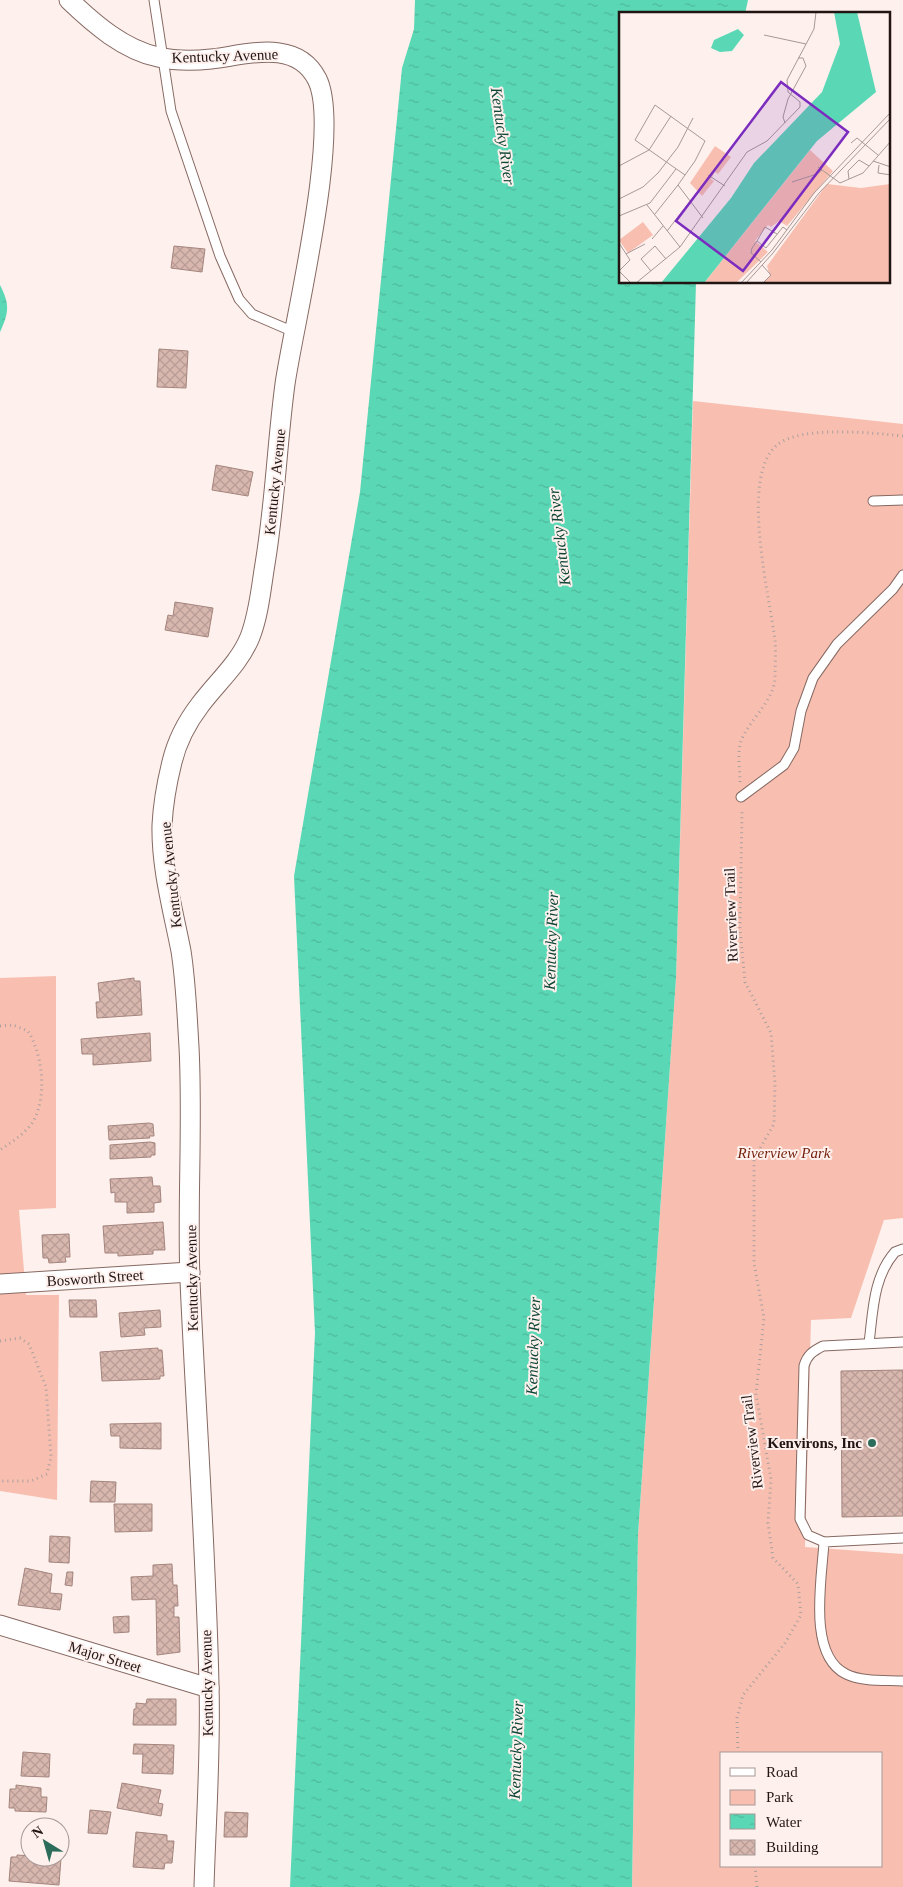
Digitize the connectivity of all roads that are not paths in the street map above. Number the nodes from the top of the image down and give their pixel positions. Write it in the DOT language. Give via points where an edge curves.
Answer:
graph roads {
  1 [pos="70,0"];
  2 [pos="154,0"];
  3 [pos="163,58"];
  4 [pos="294,332"];
  5 [pos="903,500"];
  6 [pos="873,501"];
  7 [pos="903,575"];
  8 [pos="741,797"];
  9 [pos="903,1249"];
  10 [pos="190,1272"];
  11 [pos="0,1284"];
  12 [pos="903,1342"];
  13 [pos="869,1343"];
  14 [pos="903,1538"];
  15 [pos="824,1542"];
  16 [pos="0,1625"];
  17 [pos="903,1681"];
  18 [pos="209,1688"];
  19 [pos="204,1887"];
  1 -- 3 [label="street, Kentucky Avenue" via="85,15 126,44"];
  2 -- 3 [label="lane"];
  3 -- 4 [label="lane" via="174,120 207,220 239,299 252,314"];
  3 -- 4 [label="street, Kentucky Avenue" via="199,60 268,52 288,54 305,64 317,80 323,101 322,152"];
  4 -- 10 [label="street, Kentucky Avenue" via="258,611 250,637 237,660 200,704 184,729 173,759 162,826 185,984 191,1112"];
  5 -- 6 [label="lane"];
  7 -- 8 [label="lane" via="837,644 813,678 801,710 794,748 784,764"];
  9 -- 13 [label="lane" via="895,1252 881,1274 874,1296"];
  10 -- 11 [label="street, Bosworth Street"];
  10 -- 18 [label="street, Kentucky Avenue"];
  12 -- 13 [label="lane"];
  13 -- 15 [label="lane" via="823,1346 812,1351 804,1366 800,1519 808,1535"];
  14 -- 15 [label="lane"];
  15 -- 17 [label="lane" via="820,1626 830,1662 847,1675"];
  16 -- 18 [label="street, Major Street"];
  18 -- 19 [label="street, Kentucky Avenue"];
}
